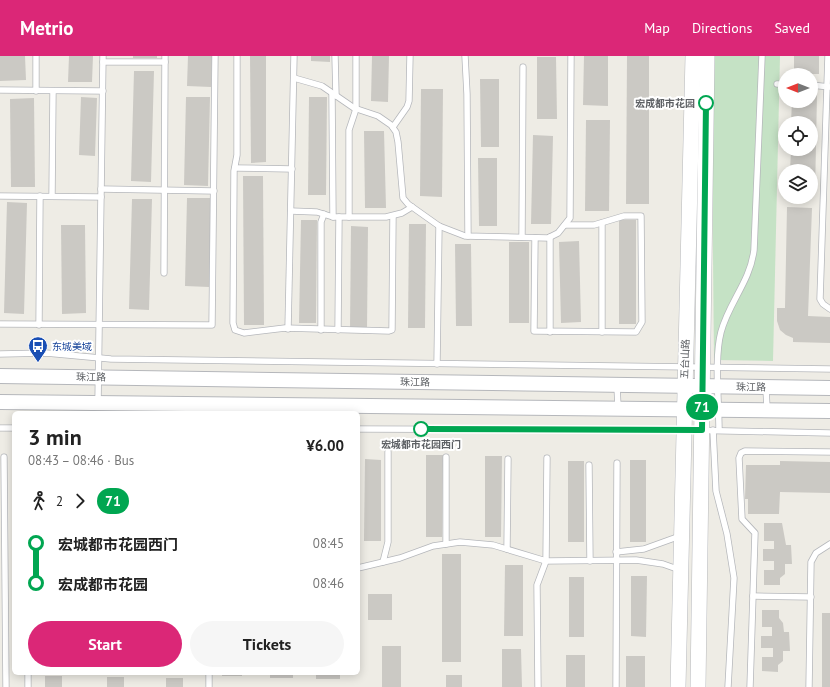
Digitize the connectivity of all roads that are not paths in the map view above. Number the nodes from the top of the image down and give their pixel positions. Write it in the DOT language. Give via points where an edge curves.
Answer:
graph roads {
  1 [pos="36,56"];
  2 [pos="165,56"];
  3 [pos="216,56"];
  4 [pos="237,56"];
  5 [pos="294,56"];
  6 [pos="336,56"];
  7 [pos="356,56"];
  8 [pos="410,56"];
  9 [pos="465,56"];
  10 [pos="571,56"];
  11 [pos="693,56"];
  12 [pos="707,56"];
  13 [pos="762,56"];
  14 [pos="828,56"];
  15 [pos="103,59"];
  16 [pos="165,62"];
  17 [pos="523,67"];
  18 [pos="294,78"];
  19 [pos="818,86"];
  20 [pos="828,87"];
  21 [pos="0,90"];
  22 [pos="36,91"];
  23 [pos="53,91"];
  24 [pos="102,91"];
  25 [pos="334,95"];
  26 [pos="356,109"];
  27 [pos="392,127"];
  28 [pos="235,168"];
  29 [pos="292,168"];
  30 [pos="101,189"];
  31 [pos="164,190"];
  32 [pos="214,191"];
  33 [pos="0,196"];
  34 [pos="40,196"];
  35 [pos="52,196"];
  36 [pos="101,197"];
  37 [pos="412,207"];
  38 [pos="291,211"];
  39 [pos="324,214"];
  40 [pos="393,216"];
  41 [pos="336,217"];
  42 [pos="349,217"];
  43 [pos="602,223"];
  44 [pos="565,225"];
  45 [pos="439,226"];
  46 [pos="468,236"];
  47 [pos="522,237"];
  48 [pos="550,237"];
  49 [pos="535,238"];
  50 [pos="164,273"];
  51 [pos="830,309"];
  52 [pos="0,324"];
  53 [pos="39,325"];
  54 [pos="99,325"];
  55 [pos="288,329"];
  56 [pos="321,330"];
  57 [pos="338,330"];
  58 [pos="550,332"];
  59 [pos="602,332"];
  60 [pos="0,354"];
  61 [pos="98,358"];
  62 [pos="437,364"];
  63 [pos="684,368"];
  64 [pos="703,368"];
  65 [pos="719,368"];
  66 [pos="830,369"];
  67 [pos="0,376"];
  68 [pos="98,377"];
  69 [pos="617,385"];
  70 [pos="684,386"];
  71 [pos="703,387"];
  72 [pos="719,387"];
  73 [pos="766,387"];
  74 [pos="830,388"];
  75 [pos="0,402"];
  76 [pos="98,403"];
  77 [pos="618,408"];
  78 [pos="226,409"];
  79 [pos="246,409"];
  80 [pos="683,409"];
  81 [pos="702,409"];
  82 [pos="719,410"];
  83 [pos="767,410"];
  84 [pos="830,411"];
  85 [pos="0,428"];
  86 [pos="12,428"];
  87 [pos="360,429"];
  88 [pos="683,430"];
  89 [pos="711,430"];
  90 [pos="830,433"];
  91 [pos="388,452"];
  92 [pos="830,452"];
  93 [pos="4,457"];
  94 [pos="446,457"];
  95 [pos="547,458"];
  96 [pos="508,459"];
  97 [pos="617,463"];
  98 [pos="589,465"];
  99 [pos="681,535"];
  100 [pos="446,544"];
  101 [pos="830,544"];
  102 [pos="507,549"];
  103 [pos="616,552"];
  104 [pos="546,561"];
  105 [pos="590,561"];
  106 [pos="617,561"];
  107 [pos="382,562"];
  108 [pos="360,568"];
  109 [pos="680,570"];
  110 [pos="3,575"];
  111 [pos="753,596"];
  112 [pos="810,597"];
  113 [pos="28,675"];
  114 [pos="209,675"];
  115 [pos="6,687"];
  116 [pos="28,687"];
  117 [pos="209,687"];
  118 [pos="538,687"];
  119 [pos="616,687"];
  120 [pos="678,687"];
  121 [pos="698,687"];
  122 [pos="728,687"];
  123 [pos="750,687"];
  124 [pos="808,687"];
  1 -- 22 [label="lane"];
  2 -- 16 [label="lane"];
  3 -- 32 [label="lane"];
  4 -- 28 [label="lane"];
  5 -- 18 [label="lane"];
  6 -- 25 [label="lane"];
  7 -- 26 [label="lane"];
  8 -- 27 [label="lane" via="409,101"];
  9 -- 46 [label="lane"];
  10 -- 44 [label="lane" via="570,214"];
  11 -- 63 [label="main road, 五台山路"];
  12 -- 64 [label="main road, 五台山路"];
  13 -- 65 [label="lane" via="754,250 750,272 721,332"];
  14 -- 20 [label="lane"];
  15 -- 16 [label="lane"];
  15 -- 24 [label="lane"];
  16 -- 31 [label="lane"];
  17 -- 47 [label="lane"];
  18 -- 25 [label="lane" via="322,86"];
  18 -- 29 [label="lane"];
  19 -- 20 [label="lane"];
  20 -- 51 [label="lane" via="820,299"];
  21 -- 22 [label="lane"];
  22 -- 23 [label="lane"];
  23 -- 24 [label="lane"];
  23 -- 35 [label="lane"];
  24 -- 30 [label="lane"];
  25 -- 26 [label="lane"];
  25 -- 41 [label="lane"];
  26 -- 27 [label="lane" via="378,116"];
  26 -- 42 [label="lane" via="349,130"];
  27 -- 37 [label="lane" via="398,142 404,198"];
  28 -- 29 [label="lane"];
  28 -- 55 [label="lane" via="234,327 244,333"];
  29 -- 38 [label="lane"];
  30 -- 31 [label="lane"];
  30 -- 36 [label="lane"];
  31 -- 32 [label="lane"];
  31 -- 50 [label="lane"];
  32 -- 54 [label="lane" via="212,325"];
  33 -- 34 [label="lane"];
  34 -- 35 [label="lane"];
  34 -- 53 [label="lane"];
  35 -- 36 [label="lane"];
  36 -- 54 [label="lane"];
  37 -- 40 [label="lane"];
  37 -- 45 [label="lane"];
  38 -- 39 [label="lane"];
  38 -- 55 [label="lane"];
  39 -- 41 [label="lane"];
  39 -- 56 [label="lane" via="321,222"];
  40 -- 42 [label="lane"];
  40 -- 57 [label="lane" via="392,330"];
  41 -- 42 [label="lane"];
  41 -- 57 [label="lane"];
  43 -- 44 [label="lane"];
  43 -- 59 [label="lane"];
  43 -- 59 [label="lane" via="624,216 641,216 642,322 636,332"];
  44 -- 48 [label="lane"];
  45 -- 46 [label="lane"];
  45 -- 62 [label="lane"];
  46 -- 47 [label="lane"];
  47 -- 49 [label="lane"];
  48 -- 49 [label="lane"];
  48 -- 58 [label="lane"];
  49 -- 58 [label="lane" via="534,332"];
  52 -- 53 [label="lane"];
  53 -- 54 [label="lane"];
  54 -- 61 [label="lane"];
  55 -- 56 [label="lane"];
  56 -- 57 [label="lane"];
  58 -- 59 [label="lane"];
  60 -- 61 [label="lane" via="46,353"];
  61 -- 62 [label="lane"];
  61 -- 68 [label="lane"];
  62 -- 63 [label="lane"];
  63 -- 64 [label="lane"];
  63 -- 70 [label="main road, 五台山路"];
  64 -- 65 [label="lane"];
  64 -- 71 [label="main road, 五台山路"];
  65 -- 66 [label="lane"];
  65 -- 72 [label="lane"];
  67 -- 68 [label="street, 珠江路"];
  68 -- 69 [label="street, 珠江路"];
  68 -- 76 [label="lane"];
  69 -- 70 [label="street, 珠江路"];
  69 -- 77 [label="lane"];
  70 -- 71 [label="street, 珠江路"];
  70 -- 80 [label="main road, 五台山路"];
  71 -- 72 [label="street, 珠江路"];
  71 -- 81 [label="main road, 五台山路"];
  72 -- 73 [label="street, 珠江路"];
  72 -- 82 [label="lane"];
  73 -- 74 [label="street, 珠江路"];
  73 -- 83 [label="lane"];
  75 -- 76 [label="street"];
  76 -- 78 [label="street"];
  77 -- 79 [label="street"];
  77 -- 80 [label="street"];
  78 -- 79 [label="street"];
  80 -- 81 [label="street"];
  80 -- 88 [label="main road, 五台山路"];
  81 -- 82 [label="street"];
  81 -- 89 [label="main road, 五台山路"];
  82 -- 83 [label="street"];
  82 -- 89 [label="lane"];
  83 -- 84 [label="street"];
  85 -- 86 [label="lane"];
  87 -- 88 [label="lane"];
  88 -- 89 [label="lane"];
  88 -- 99 [label="main road, 五台山路"];
  89 -- 90 [label="lane"];
  89 -- 121 [label="main road, 五台山路"];
  89 -- 122 [label="lane" via="716,491 727,534 734,578"];
  91 -- 107 [label="lane" via="388,542"];
  92 -- 111 [label="lane" via="741,453 739,458 742,519 755,533"];
  93 -- 110 [label="lane"];
  94 -- 100 [label="lane"];
  95 -- 104 [label="lane"];
  96 -- 102 [label="lane"];
  97 -- 103 [label="lane"];
  98 -- 105 [label="lane"];
  99 -- 103 [label="lane" via="644,549"];
  99 -- 109 [label="main road, 五台山路"];
  100 -- 102 [label="lane" via="460,542"];
  100 -- 107 [label="lane"];
  101 -- 112 [label="lane" via="816,553 811,562"];
  102 -- 104 [label="lane"];
  103 -- 106 [label="lane"];
  104 -- 105 [label="lane"];
  104 -- 118 [label="lane" via="537,585"];
  105 -- 106 [label="lane"];
  106 -- 109 [label="lane" via="636,560 663,564"];
  106 -- 119 [label="lane"];
  107 -- 108 [label="lane"];
  109 -- 120 [label="main road, 五台山路"];
  110 -- 115 [label="lane"];
  111 -- 112 [label="lane"];
  111 -- 123 [label="lane"];
  112 -- 124 [label="lane"];
  113 -- 116 [label="lane"];
  114 -- 117 [label="lane"];
}
